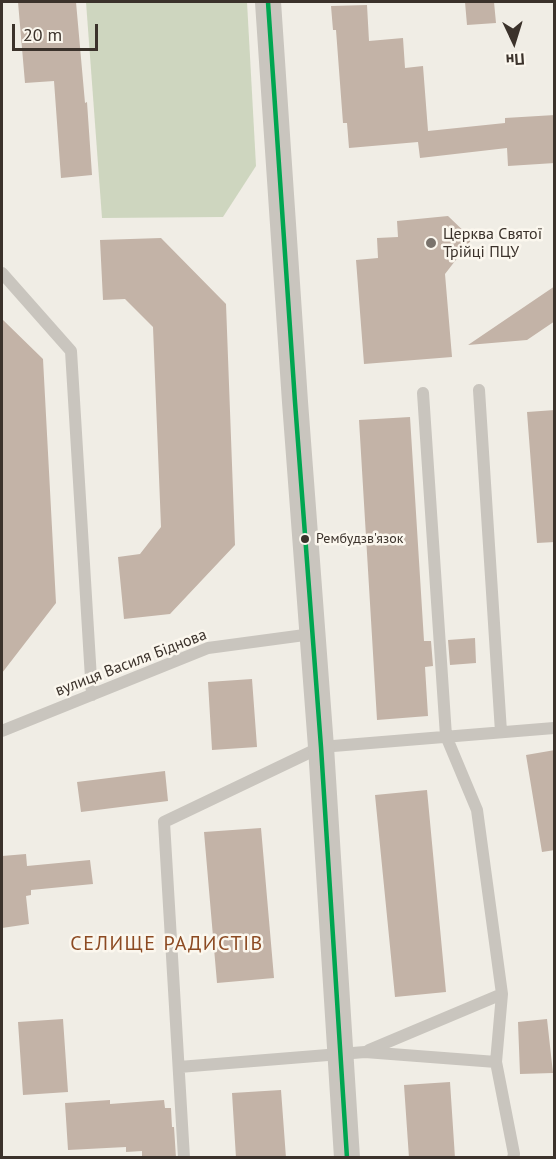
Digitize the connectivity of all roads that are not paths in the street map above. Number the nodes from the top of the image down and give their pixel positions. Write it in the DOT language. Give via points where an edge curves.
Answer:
graph roads {
  1 [pos="268,2"];
  2 [pos="2,273"];
  3 [pos="478,390"];
  4 [pos="423,393"];
  5 [pos="312,634"];
  6 [pos="92,695"];
  7 [pos="555,728"];
  8 [pos="2,731"];
  9 [pos="501,732"];
  10 [pos="446,736"];
  11 [pos="321,747"];
  12 [pos="502,994"];
  13 [pos="353,1053"];
  14 [pos="496,1062"];
  15 [pos="179,1066"];
  16 [pos="184,1158"];
  17 [pos="347,1158"];
  18 [pos="513,1158"];
  1 -- 5 [label="street"];
  2 -- 6 [label="lane" via="71,351"];
  3 -- 9 [label="lane"];
  4 -- 10 [label="lane"];
  5 -- 6 [label="lane, вулиця Василя Біднова" via="208,648"];
  5 -- 11 [label="street"];
  6 -- 8 [label="lane, вулиця Василя Біднова"];
  7 -- 9 [label="lane"];
  9 -- 10 [label="lane"];
  10 -- 11 [label="lane"];
  10 -- 12 [label="lane" via="477,810"];
  11 -- 13 [label="street"];
  11 -- 15 [label="lane" via="164,822"];
  12 -- 13 [label="lane"];
  12 -- 14 [label="lane"];
  13 -- 14 [label="lane"];
  13 -- 15 [label="lane"];
  13 -- 17 [label="street"];
  14 -- 18 [label="lane"];
  15 -- 16 [label="lane"];
}
